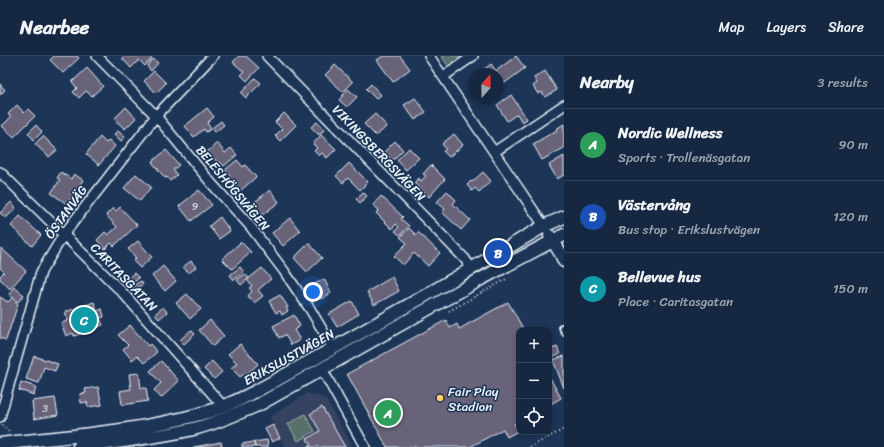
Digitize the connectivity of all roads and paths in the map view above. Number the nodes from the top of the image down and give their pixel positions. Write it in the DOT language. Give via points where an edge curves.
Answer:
graph roads {
  1 [pos="97,56"];
  2 [pos="213,56"];
  3 [pos="267,56"];
  4 [pos="429,56"];
  5 [pos="473,56"];
  6 [pos="444,76"];
  7 [pos="564,105"];
  8 [pos="156,116"];
  9 [pos="494,152"];
  10 [pos="0,172"];
  11 [pos="564,217"];
  12 [pos="544,226"];
  13 [pos="64,234"];
  14 [pos="559,238"];
  15 [pos="564,261"];
  16 [pos="472,269"];
  17 [pos="564,327"];
  18 [pos="564,332"];
  19 [pos="333,348"];
  20 [pos="322,369"];
  21 [pos="223,406"];
  22 [pos="0,417"];
  23 [pos="0,422"];
  24 [pos="564,428"];
  25 [pos="13,435"];
  26 [pos="0,444"];
  27 [pos="115,444"];
  28 [pos="79,447"];
  29 [pos="365,447"];
  30 [pos="530,447"];
  1 -- 8 [label="street, BELESHÖGSVÄGEN"];
  2 -- 8 [label="street, ÖSTANVÄG"];
  3 -- 16 [label="street, VIKINGSBERGSVÄGEN"];
  4 -- 6 [label="street"];
  5 -- 6 [label="street"];
  6 -- 9 [label="street"];
  7 -- 9 [label="street"];
  8 -- 13 [label="street, ÖSTANVÄG"];
  8 -- 19 [label="street, BELESHÖGSVÄGEN" via="250,226 310,309"];
  9 -- 12 [label="street"];
  10 -- 13 [label="street, CARITASGATAN"];
  11 -- 12 [label="street, ERIKSLUSTVÄGEN"];
  12 -- 14 [label="street"];
  12 -- 16 [label="street, ERIKSLUSTVÄGEN"];
  13 -- 21 [label="street, CARITASGATAN" via="123,293"];
  13 -- 22 [label="street, ÖSTANVÄG" via="41,272"];
  14 -- 15 [label="street"];
  14 -- 20 [label="street, ERIKSLUSTVÄGEN"];
  16 -- 19 [label="street, ERIKSLUSTVÄGEN"];
  17 -- 18 [label="lane"];
  19 -- 21 [label="street, ERIKSLUSTVÄGEN" via="251,394"];
  20 -- 27 [label="street, ERIKSLUSTVÄGEN" via="260,404 228,418 166,435"];
  20 -- 29 [label="street"];
  21 -- 26 [label="street, ERIKSLUSTVÄGEN" via="200,414 126,429"];
  23 -- 25 [label="path"];
  24 -- 30 [label="path"];
  27 -- 28 [label="street, ERIKSLUSTVÄGEN"];
}
